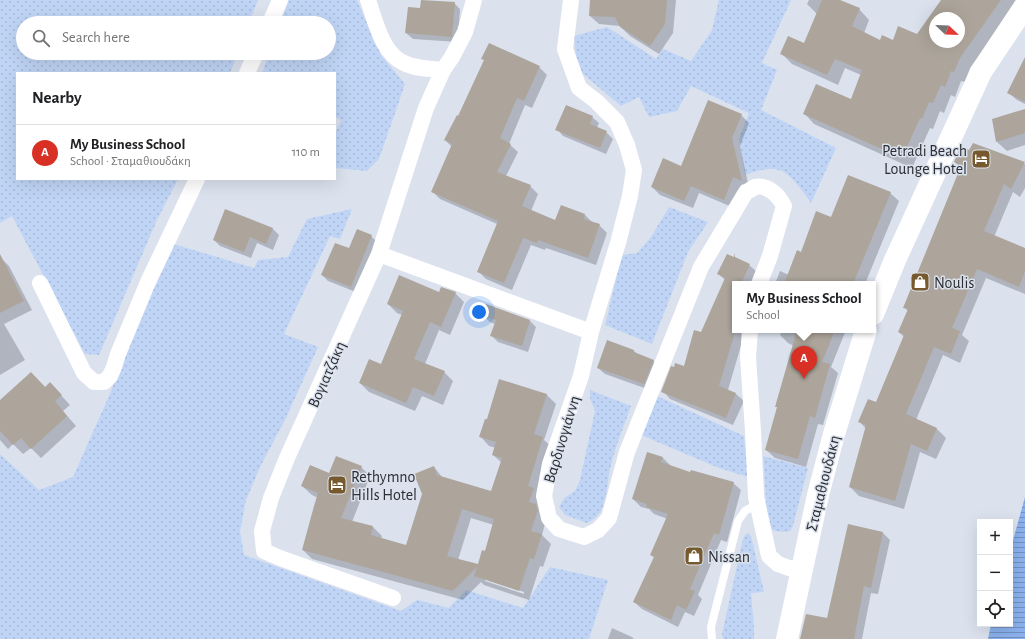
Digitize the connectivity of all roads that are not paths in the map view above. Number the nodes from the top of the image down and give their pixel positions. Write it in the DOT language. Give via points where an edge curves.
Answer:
graph roads {
  1 [pos="280,0"];
  2 [pos="368,0"];
  3 [pos="474,0"];
  4 [pos="571,0"];
  5 [pos="1025,6"];
  6 [pos="273,16"];
  7 [pos="253,60"];
  8 [pos="444,70"];
  9 [pos="247,72"];
  10 [pos="197,180"];
  11 [pos="379,254"];
  12 [pos="760,281"];
  13 [pos="40,284"];
  14 [pos="876,307"];
  15 [pos="591,332"];
  16 [pos="750,333"];
  17 [pos="865,333"];
  18 [pos="757,504"];
  19 [pos="802,570"];
  20 [pos="394,598"];
  21 [pos="712,639"];
  22 [pos="787,639"];
  1 -- 6 [label="street"];
  2 -- 8 [label="street" via="383,42 392,54 403,63 425,69"];
  3 -- 8 [label="street" via="465,32"];
  4 -- 15 [label="street, Βαρδινογιάννη" via="565,49 579,88 617,122 634,170 618,243"];
  5 -- 14 [label="main road" via="981,72"];
  7 -- 9 [label="street"];
  8 -- 11 [label="street, Βογιατζάκη" via="426,108"];
  10 -- 13 [label="street" via="148,282 112,371 104,382 94,382 84,373"];
  11 -- 15 [label="street"];
  11 -- 20 [label="street, Βογιατζάκη" via="271,498 262,531 264,551"];
  12 -- 15 [label="street, Βαρδινογιάννη" via="784,206 774,193 756,187 746,192 701,266 627,452 608,518 598,530 584,537 559,529 549,518 544,496 550,464 581,376"];
  16 -- 18 [label="street" via="748,357"];
  17 -- 19 [label="main road, Σταμαθιουδάκη" via="834,434"];
  18 -- 19 [label="street" via="769,556 778,564"];
  18 -- 21 [label="lane" via="745,511 738,521 712,627"];
  19 -- 22 [label="main road, Σταμαθιουδάκη"];
}
